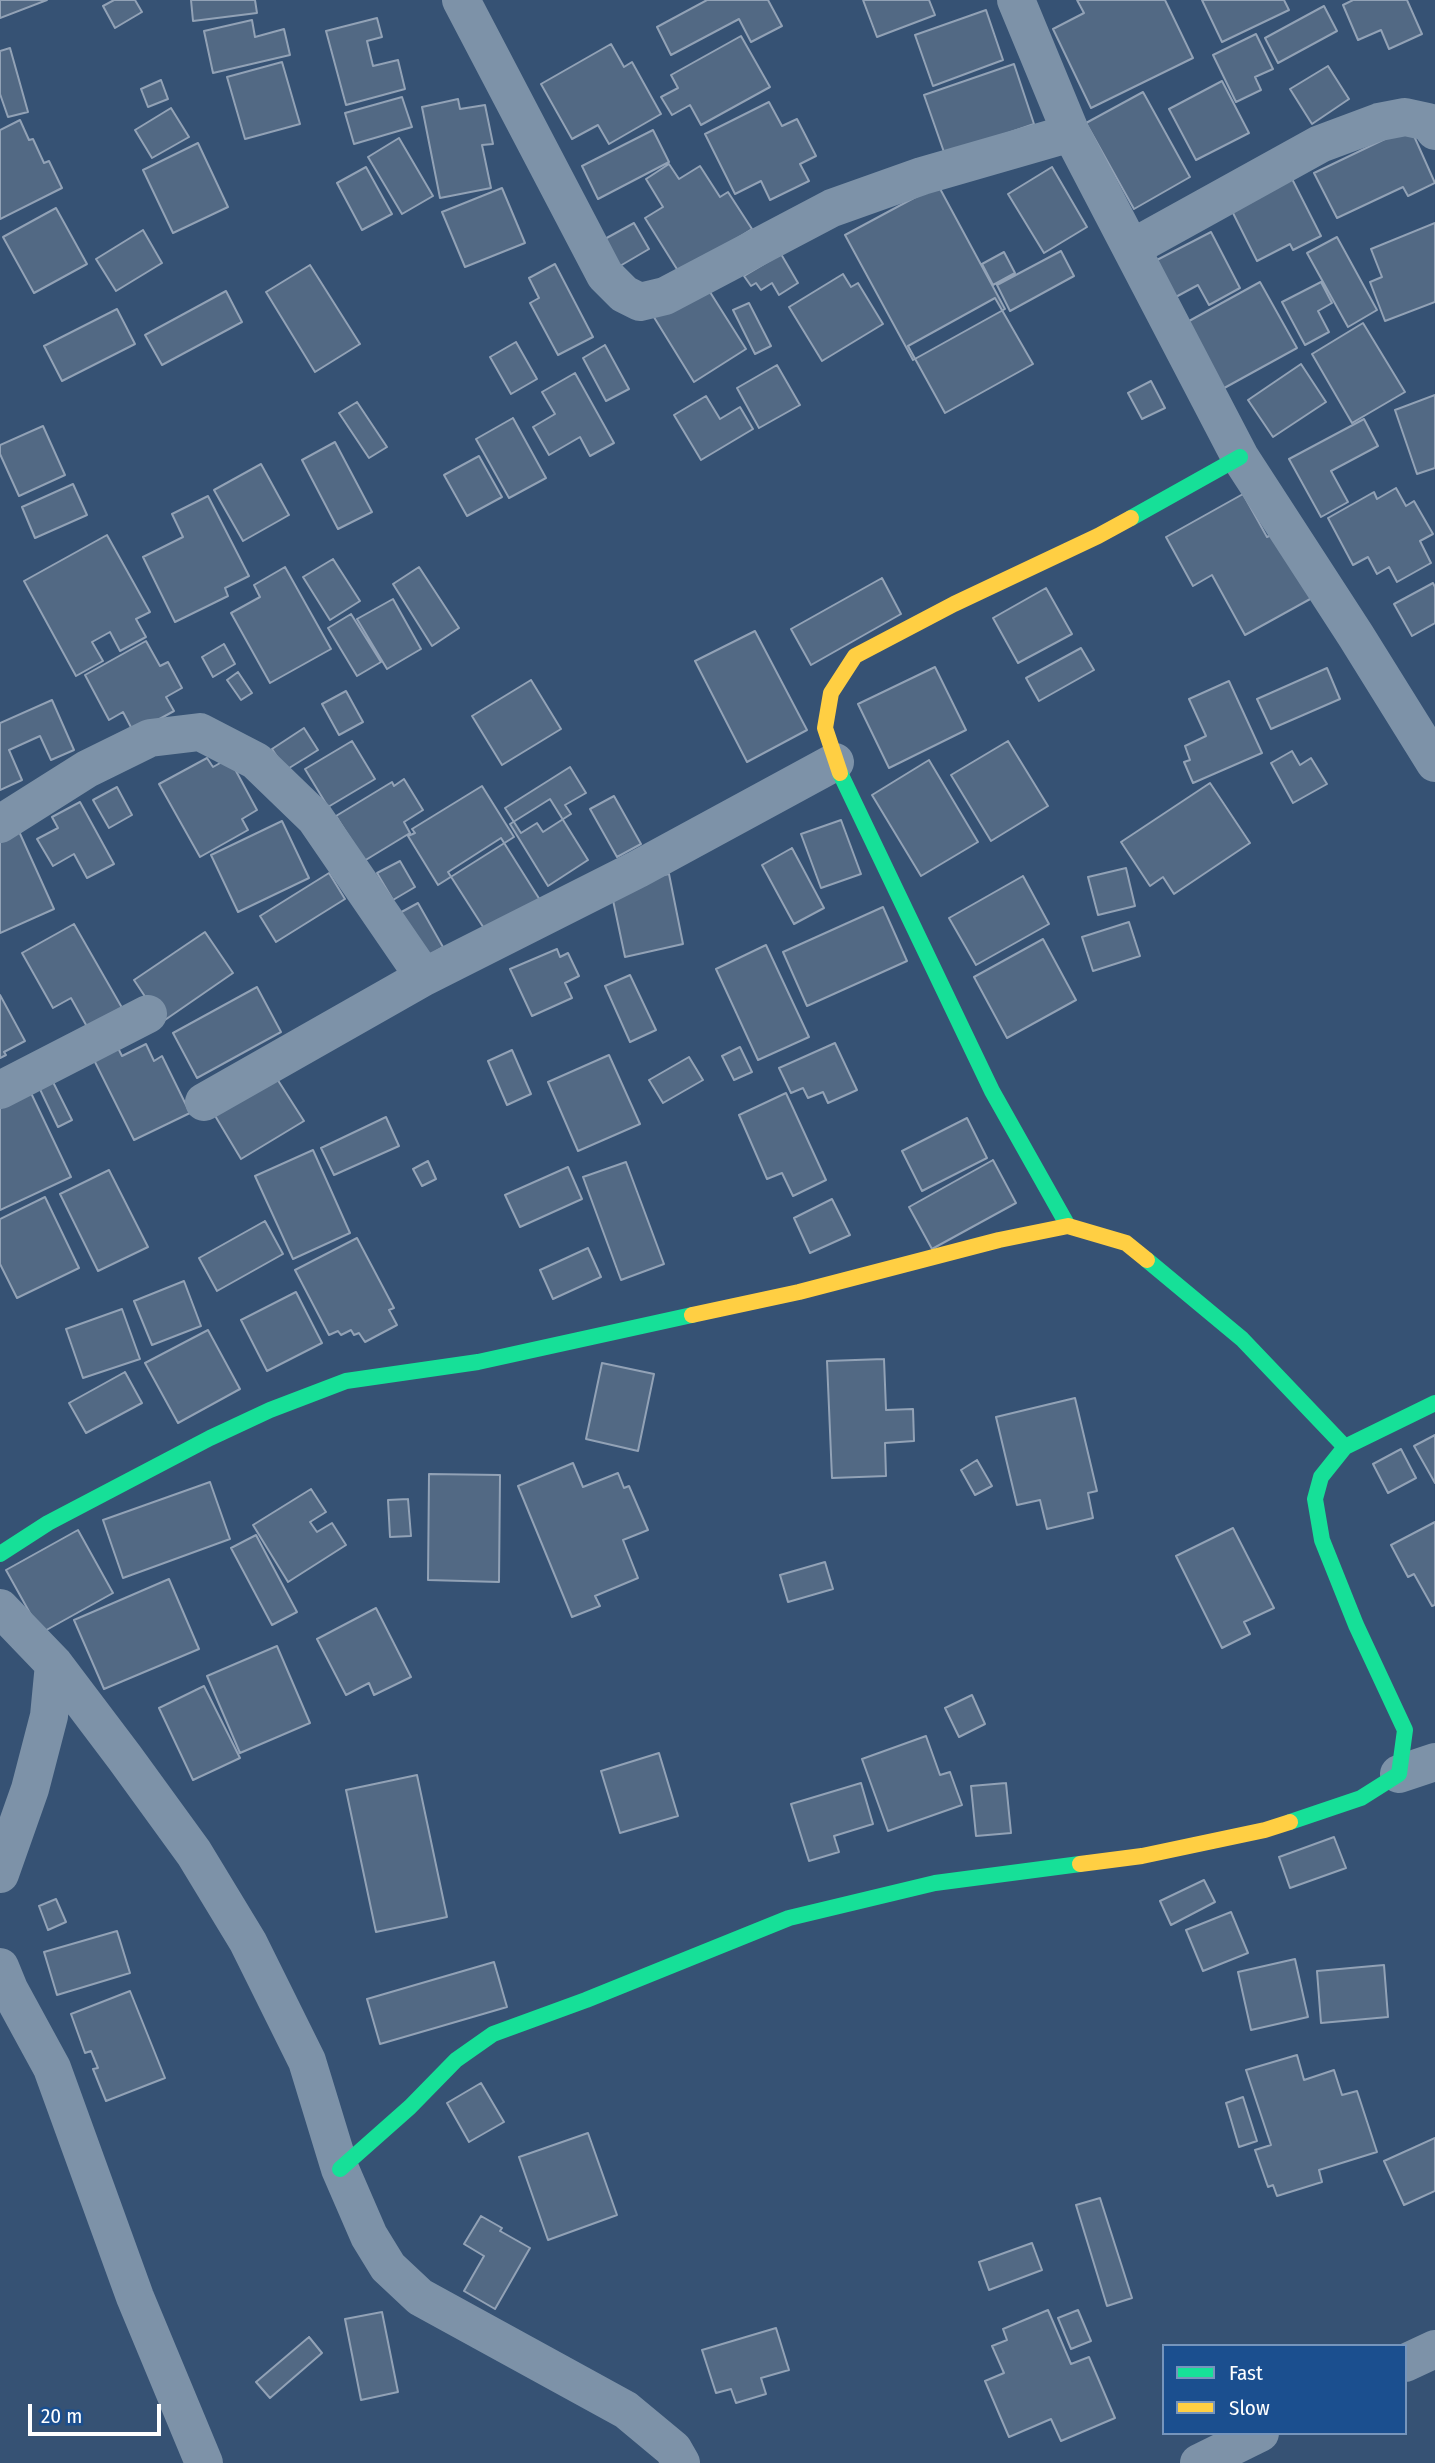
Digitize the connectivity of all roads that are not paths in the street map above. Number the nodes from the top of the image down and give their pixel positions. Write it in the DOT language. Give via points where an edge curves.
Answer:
graph roads {
  1 [pos="461,0"];
  2 [pos="1016,0"];
  3 [pos="1435,131"];
  4 [pos="1071,133"];
  5 [pos="1132,248"];
  6 [pos="1240,457"];
  7 [pos="835,762"];
  8 [pos="1435,763"];
  9 [pos="0,824"];
  10 [pos="424,977"];
  11 [pos="148,1014"];
  12 [pos="0,1090"];
  13 [pos="204,1102"];
  14 [pos="1068,1226"];
  15 [pos="1435,1403"];
  16 [pos="1345,1447"];
  17 [pos="0,1554"];
  18 [pos="0,1608"];
  19 [pos="54,1664"];
  20 [pos="1435,1762"];
  21 [pos="1399,1774"];
  22 [pos="0,1874"];
  23 [pos="0,1967"];
  24 [pos="340,2169"];
  25 [pos="1435,2349"];
  26 [pos="1407,2362"];
  27 [pos="1256,2435"];
  28 [pos="204,2463"];
  29 [pos="681,2463"];
  30 [pos="1199,2463"];
  1 -- 4 [label="street" via="605,275 640,302 665,296 832,208 922,176"];
  2 -- 4 [label="street"];
  3 -- 5 [label="street" via="1428,121 1405,117 1320,144"];
  4 -- 5 [label="street"];
  5 -- 6 [label="street"];
  6 -- 7 [label="street" via="1098,536 855,656 831,693 825,728"];
  6 -- 8 [label="street"];
  7 -- 10 [label="street"];
  7 -- 14 [label="street" via="992,1091"];
  9 -- 10 [label="street" via="87,769 150,738 200,732 256,761 315,818"];
  10 -- 13 [label="street"];
  11 -- 12 [label="street"];
  14 -- 16 [label="street" via="1126,1243 1242,1339"];
  14 -- 17 [label="street" via="799,1292 478,1362 346,1381 211,1438 48,1523"];
  15 -- 16 [label="street"];
  16 -- 21 [label="street" via="1321,1476 1315,1499 1322,1540 1405,1730"];
  18 -- 19 [label="street"];
  19 -- 22 [label="street" via="49,1716"];
  19 -- 24 [label="street" via="194,1853 248,1941 307,2062"];
  20 -- 21 [label="street"];
  21 -- 24 [label="street" via="1361,1798 1265,1830 1142,1856 935,1883 789,1918 493,2034 456,2060"];
  23 -- 28 [label="street" via="52,2068 135,2297"];
  24 -- 29 [label="street" via="387,2267 420,2297 626,2410 673,2449"];
  25 -- 26 [label="street"];
  27 -- 30 [label="street"];
}
